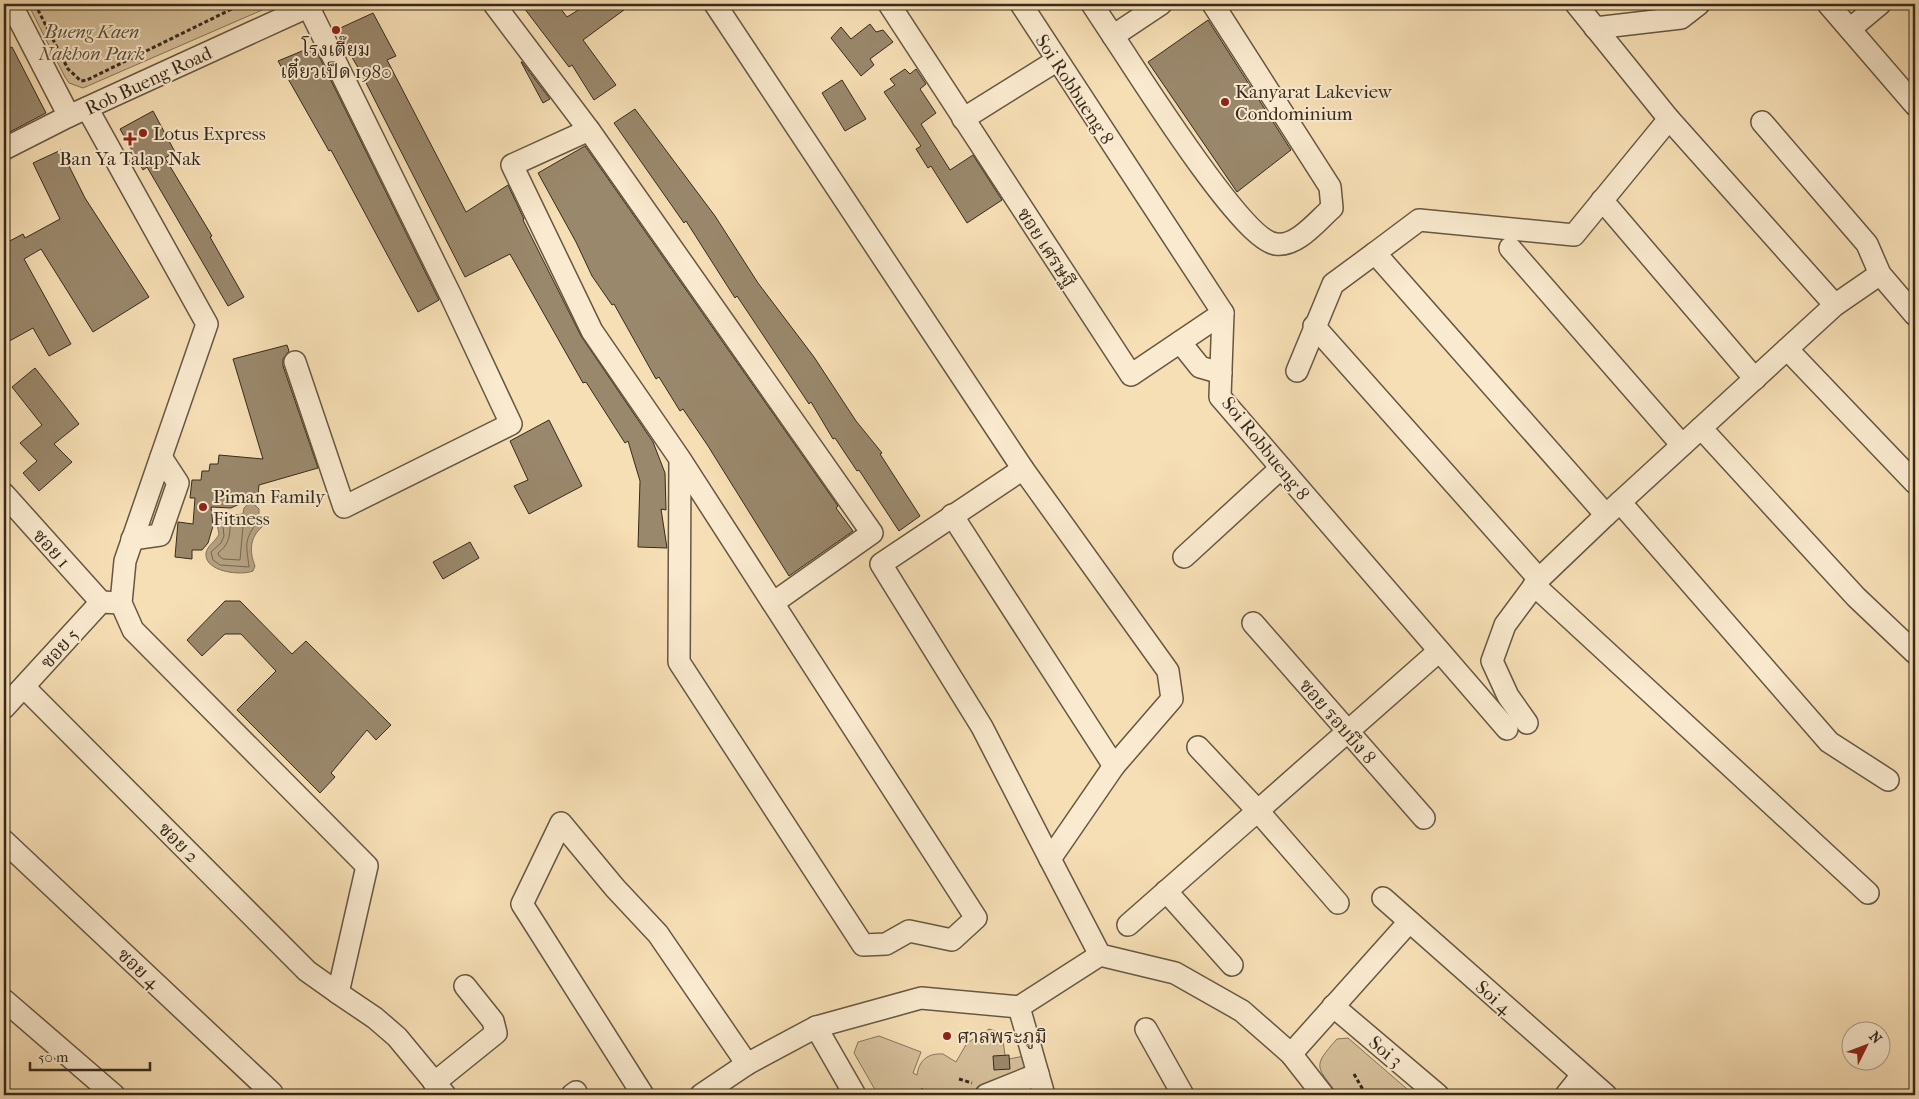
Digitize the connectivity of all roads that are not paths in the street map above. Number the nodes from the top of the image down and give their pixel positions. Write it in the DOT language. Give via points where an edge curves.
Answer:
graph roads {
  1 [pos="11,4"];
  2 [pos="494,4"];
  3 [pos="715,4"];
  4 [pos="889,4"];
  5 [pos="1020,4"];
  6 [pos="1092,4"];
  7 [pos="1160,4"];
  8 [pos="1213,4"];
  9 [pos="1576,4"];
  10 [pos="1700,4"];
  11 [pos="1828,4"];
  12 [pos="1880,4"];
  13 [pos="311,5"];
  14 [pos="1595,28"];
  15 [pos="1850,30"];
  16 [pos="1113,36"];
  17 [pos="1056,61"];
  18 [pos="1915,105"];
  19 [pos="78,112"];
  20 [pos="963,119"];
  21 [pos="1669,119"];
  22 [pos="1762,122"];
  23 [pos="589,130"];
  24 [pos="4,149"];
  25 [pos="1602,200"];
  26 [pos="1510,248"];
  27 [pos="1375,253"];
  28 [pos="1880,274"];
  29 [pos="1835,305"];
  30 [pos="1223,313"];
  31 [pos="1915,315"];
  32 [pos="1314,326"];
  33 [pos="1180,342"];
  34 [pos="1787,349"];
  35 [pos="295,362"];
  36 [pos="1297,371"];
  37 [pos="1221,373"];
  38 [pos="1755,379"];
  39 [pos="1701,428"];
  40 [pos="1682,445"];
  41 [pos="680,459"];
  42 [pos="1023,468"];
  43 [pos="1282,468"];
  44 [pos="1915,483"];
  45 [pos="4,494"];
  46 [pos="1613,508"];
  47 [pos="952,515"];
  48 [pos="1184,557"];
  49 [pos="1536,582"];
  50 [pos="111,603"];
  51 [pos="773,603"];
  52 [pos="1253,623"];
  53 [pos="1440,651"];
  54 [pos="1915,653"];
  55 [pos="11,695"];
  56 [pos="1527,722"];
  57 [pos="1507,729"];
  58 [pos="1348,732"];
  59 [pos="1198,747"];
  60 [pos="1114,766"];
  61 [pos="1888,780"];
  62 [pos="1258,811"];
  63 [pos="1424,818"];
  64 [pos="4,841"];
  65 [pos="1050,859"];
  66 [pos="1166,891"];
  67 [pos="1868,893"];
  68 [pos="1383,898"];
  69 [pos="1338,903"];
  70 [pos="1409,922"];
  71 [pos="1128,925"];
  72 [pos="1100,955"];
  73 [pos="1232,964"];
  74 [pos="465,986"];
  75 [pos="338,993"];
  76 [pos="4,1000"];
  77 [pos="1333,1006"];
  78 [pos="1019,1007"];
  79 [pos="816,1027"];
  80 [pos="1146,1029"];
  81 [pos="1291,1054"];
  82 [pos="747,1064"];
  83 [pos="1038,1074"];
  84 [pos="1582,1075"];
  85 [pos="440,1091"];
  86 [pos="114,1095"];
  87 [pos="271,1095"];
  88 [pos="643,1095"];
  89 [pos="700,1095"];
  90 [pos="855,1095"];
  91 [pos="986,1095"];
  92 [pos="1044,1095"];
  93 [pos="1183,1095"];
  94 [pos="1323,1095"];
  95 [pos="1438,1095"];
  96 [pos="1566,1095"];
  97 [pos="1606,1095"];
  1 -- 19 [label="street, Rob Bueng Road"];
  2 -- 23 [label="street"];
  3 -- 42 [label="street"];
  4 -- 20 [label="street, ซอย เศรษฐี"];
  5 -- 17 [label="street, Soi Robbueng 8"];
  6 -- 16 [label="street"];
  7 -- 16 [label="street"];
  8 -- 16 [label="street" via="1330,187 1332,208 1289,243 1268,243 1244,222 1208,176"];
  9 -- 14 [label="street"];
  10 -- 14 [label="street" via="1681,18"];
  11 -- 15 [label="street"];
  12 -- 15 [label="street"];
  13 -- 19 [label="street, Rob Bueng Road"];
  13 -- 35 [label="street" via="511,424 344,507"];
  14 -- 21 [label="street"];
  15 -- 18 [label="street"];
  17 -- 20 [label="street"];
  17 -- 30 [label="street, Soi Robbueng 8"];
  19 -- 24 [label="street"];
  19 -- 50 [label="street" via="207,324"];
  20 -- 33 [label="street, ซอย เศรษฐี" via="1131,376"];
  21 -- 25 [label="street"];
  21 -- 29 [label="street"];
  22 -- 28 [label="street" via="1867,244"];
  23 -- 41 [label="street" via="512,165 592,331"];
  23 -- 51 [label="street" via="872,533"];
  25 -- 27 [label="street" via="1574,236 1419,220"];
  25 -- 38 [label="street"];
  26 -- 40 [label="street"];
  27 -- 32 [label="street" via="1333,284"];
  27 -- 46 [label="street"];
  28 -- 29 [label="street"];
  28 -- 31 [label="street"];
  29 -- 34 [label="street"];
  30 -- 33 [label="street"];
  30 -- 37 [label="street, Soi Robbueng 8"];
  32 -- 36 [label="street"];
  32 -- 49 [label="street"];
  33 -- 37 [label="street" via="1200,367"];
  34 -- 38 [label="street"];
  34 -- 44 [label="street"];
  37 -- 43 [label="street, Soi Robbueng 8" via="1220,397"];
  38 -- 39 [label="street"];
  39 -- 40 [label="street"];
  39 -- 54 [label="street" via="1856,597"];
  40 -- 46 [label="street"];
  41 -- 51 [label="street"];
  41 -- 51 [label="street" via="679,662 863,945 886,944 910,931 952,940 976,918"];
  42 -- 47 [label="street"];
  42 -- 60 [label="street" via="1168,671 1172,698"];
  43 -- 48 [label="street"];
  43 -- 53 [label="street, Soi Robbueng 8"];
  45 -- 50 [label="street, ซอย 1"];
  46 -- 49 [label="street"];
  46 -- 61 [label="street" via="1828,742"];
  47 -- 60 [label="street"];
  47 -- 65 [label="street" via="881,564 982,727"];
  49 -- 56 [label="street" via="1506,625 1492,661 1508,696"];
  49 -- 67 [label="street"];
  50 -- 55 [label="street, ซอย 5"];
  50 -- 75 [label="street" via="133,630 367,866"];
  52 -- 58 [label="street, ซอย รอบบึง 8"];
  53 -- 57 [label="street, Soi Robbueng 8"];
  53 -- 58 [label="street"];
  55 -- 75 [label="street, ซอย 2" via="307,971"];
  58 -- 62 [label="street"];
  58 -- 63 [label="street, ซอย รอบบึง 8"];
  59 -- 62 [label="street"];
  60 -- 65 [label="street"];
  62 -- 66 [label="street"];
  62 -- 69 [label="street"];
  64 -- 87 [label="street, ซอย 4"];
  65 -- 72 [label="street"];
  66 -- 71 [label="street"];
  66 -- 73 [label="street"];
  68 -- 70 [label="street, Soi 4"];
  70 -- 77 [label="street"];
  70 -- 84 [label="street, Soi 4"];
  72 -- 78 [label="street"];
  72 -- 81 [label="street" via="1175,972 1242,1011"];
  74 -- 85 [label="street" via="493,1022 496,1033"];
  75 -- 85 [label="street, ซอย 2" via="397,1037"];
  76 -- 86 [label="street"];
  77 -- 81 [label="street"];
  77 -- 95 [label="street, Soi 3"];
  78 -- 79 [label="street" via="921,998"];
  78 -- 83 [label="street"];
  79 -- 82 [label="street"];
  79 -- 90 [label="street"];
  80 -- 93 [label="street"];
  81 -- 94 [label="street"];
  82 -- 88 [label="street" via="658,934 561,823 522,904"];
  82 -- 89 [label="street"];
  83 -- 91 [label="street"];
  83 -- 92 [label="street"];
  84 -- 96 [label="street"];
  84 -- 97 [label="street, Soi 4"];
}
